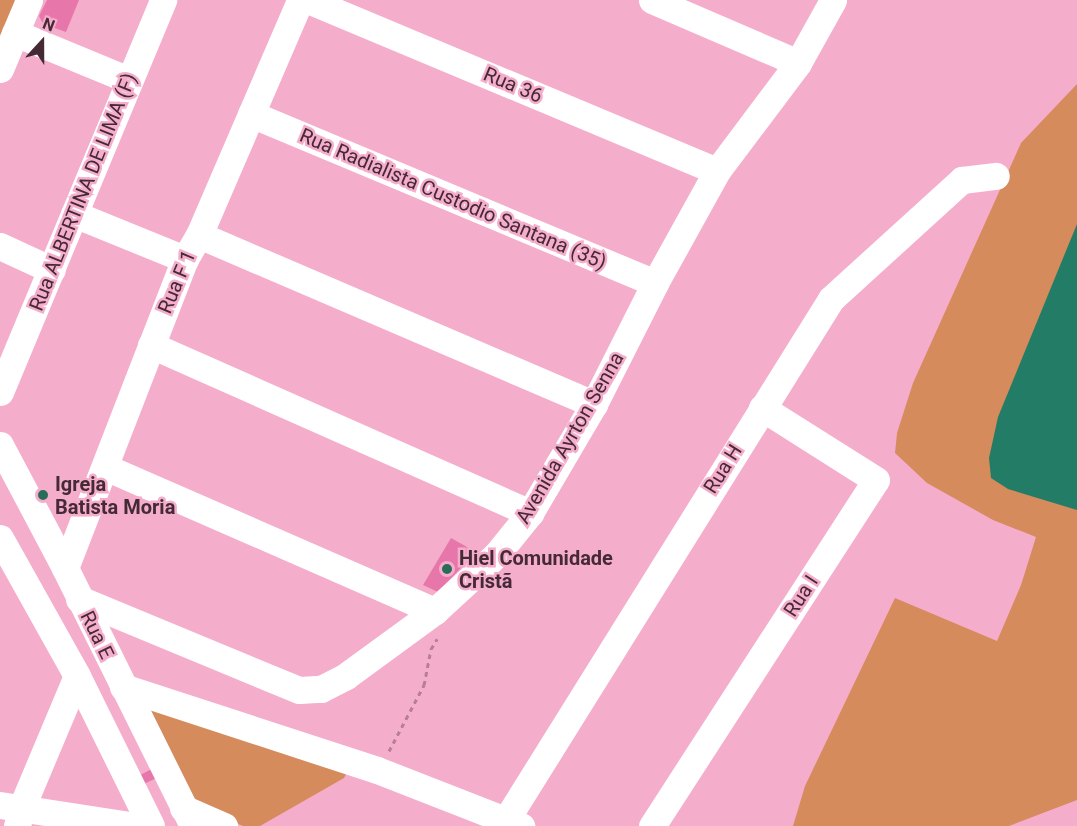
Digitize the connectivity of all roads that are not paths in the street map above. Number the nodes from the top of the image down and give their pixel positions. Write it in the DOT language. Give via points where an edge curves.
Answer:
graph roads {
  1 [pos="29,0"];
  2 [pos="163,0"];
  3 [pos="300,0"];
  4 [pos="308,0"];
  5 [pos="652,0"];
  6 [pos="833,0"];
  7 [pos="15,33"];
  8 [pos="798,63"];
  9 [pos="0,69"];
  10 [pos="129,80"];
  11 [pos="251,114"];
  12 [pos="717,171"];
  13 [pos="996,176"];
  14 [pos="74,214"];
  15 [pos="199,235"];
  16 [pos="0,246"];
  17 [pos="185,258"];
  18 [pos="52,270"];
  19 [pos="655,283"];
  20 [pos="151,345"];
  21 [pos="1,387"];
  22 [pos="594,404"];
  23 [pos="762,408"];
  24 [pos="0,445"];
  25 [pos="105,467"];
  26 [pos="530,513"];
  27 [pos="1,544"];
  28 [pos="65,568"];
  29 [pos="79,598"];
  30 [pos="437,623"];
  31 [pos="77,676"];
  32 [pos="123,687"];
  33 [pos="12,813"];
  34 [pos="188,817"];
  35 [pos="514,823"];
  36 [pos="136,826"];
  37 [pos="224,826"];
  38 [pos="652,826"];
  1 -- 7 [label="street"];
  2 -- 10 [label="street, Rua ALBERTINA DE LIMA (F)"];
  3 -- 11 [label="street, Rua F 1"];
  4 -- 12 [label="street, Rua 36"];
  5 -- 8 [label="street"];
  6 -- 8 [label="street, Avenida Ayrton Senna"];
  7 -- 9 [label="street"];
  7 -- 10 [label="street"];
  8 -- 12 [label="street, Avenida Ayrton Senna"];
  10 -- 14 [label="street, Rua ALBERTINA DE LIMA (F)"];
  11 -- 15 [label="street, Rua F 1"];
  11 -- 19 [label="street, Rua Radialista Custodio Santana (35)"];
  12 -- 19 [label="street, Avenida Ayrton Senna"];
  13 -- 23 [label="street, Rua H" via="962,180 835,294"];
  14 -- 17 [label="street"];
  14 -- 18 [label="street, Rua ALBERTINA DE LIMA (F)"];
  15 -- 17 [label="street, Rua F 1"];
  15 -- 22 [label="street"];
  16 -- 18 [label="street"];
  17 -- 20 [label="street, Rua F 1"];
  18 -- 21 [label="street, Rua ALBERTINA DE LIMA (F)"];
  19 -- 22 [label="street, Avenida Ayrton Senna"];
  20 -- 25 [label="street, Rua F 1"];
  20 -- 26 [label="street"];
  22 -- 26 [label="street, Avenida Ayrton Senna"];
  23 -- 35 [label="street, Rua H"];
  23 -- 38 [label="street, Rua I" via="876,480"];
  24 -- 28 [label="street, Rua E"];
  25 -- 28 [label="street, Rua F 1"];
  25 -- 30 [label="street"];
  26 -- 30 [label="street, Avenida Ayrton Senna"];
  27 -- 31 [label="street, Rua E"];
  28 -- 29 [label="street, Rua E"];
  29 -- 30 [label="street, Avenida Ayrton Senna" via="299,690 321,689"];
  29 -- 32 [label="street, Rua E"];
  31 -- 33 [label="street"];
  31 -- 36 [label="street, Rua E"];
  32 -- 34 [label="street, Rua E"];
  32 -- 35 [label="street" via="377,770"];
  33 -- 36 [label="street"];
  34 -- 37 [label="street"];
}
